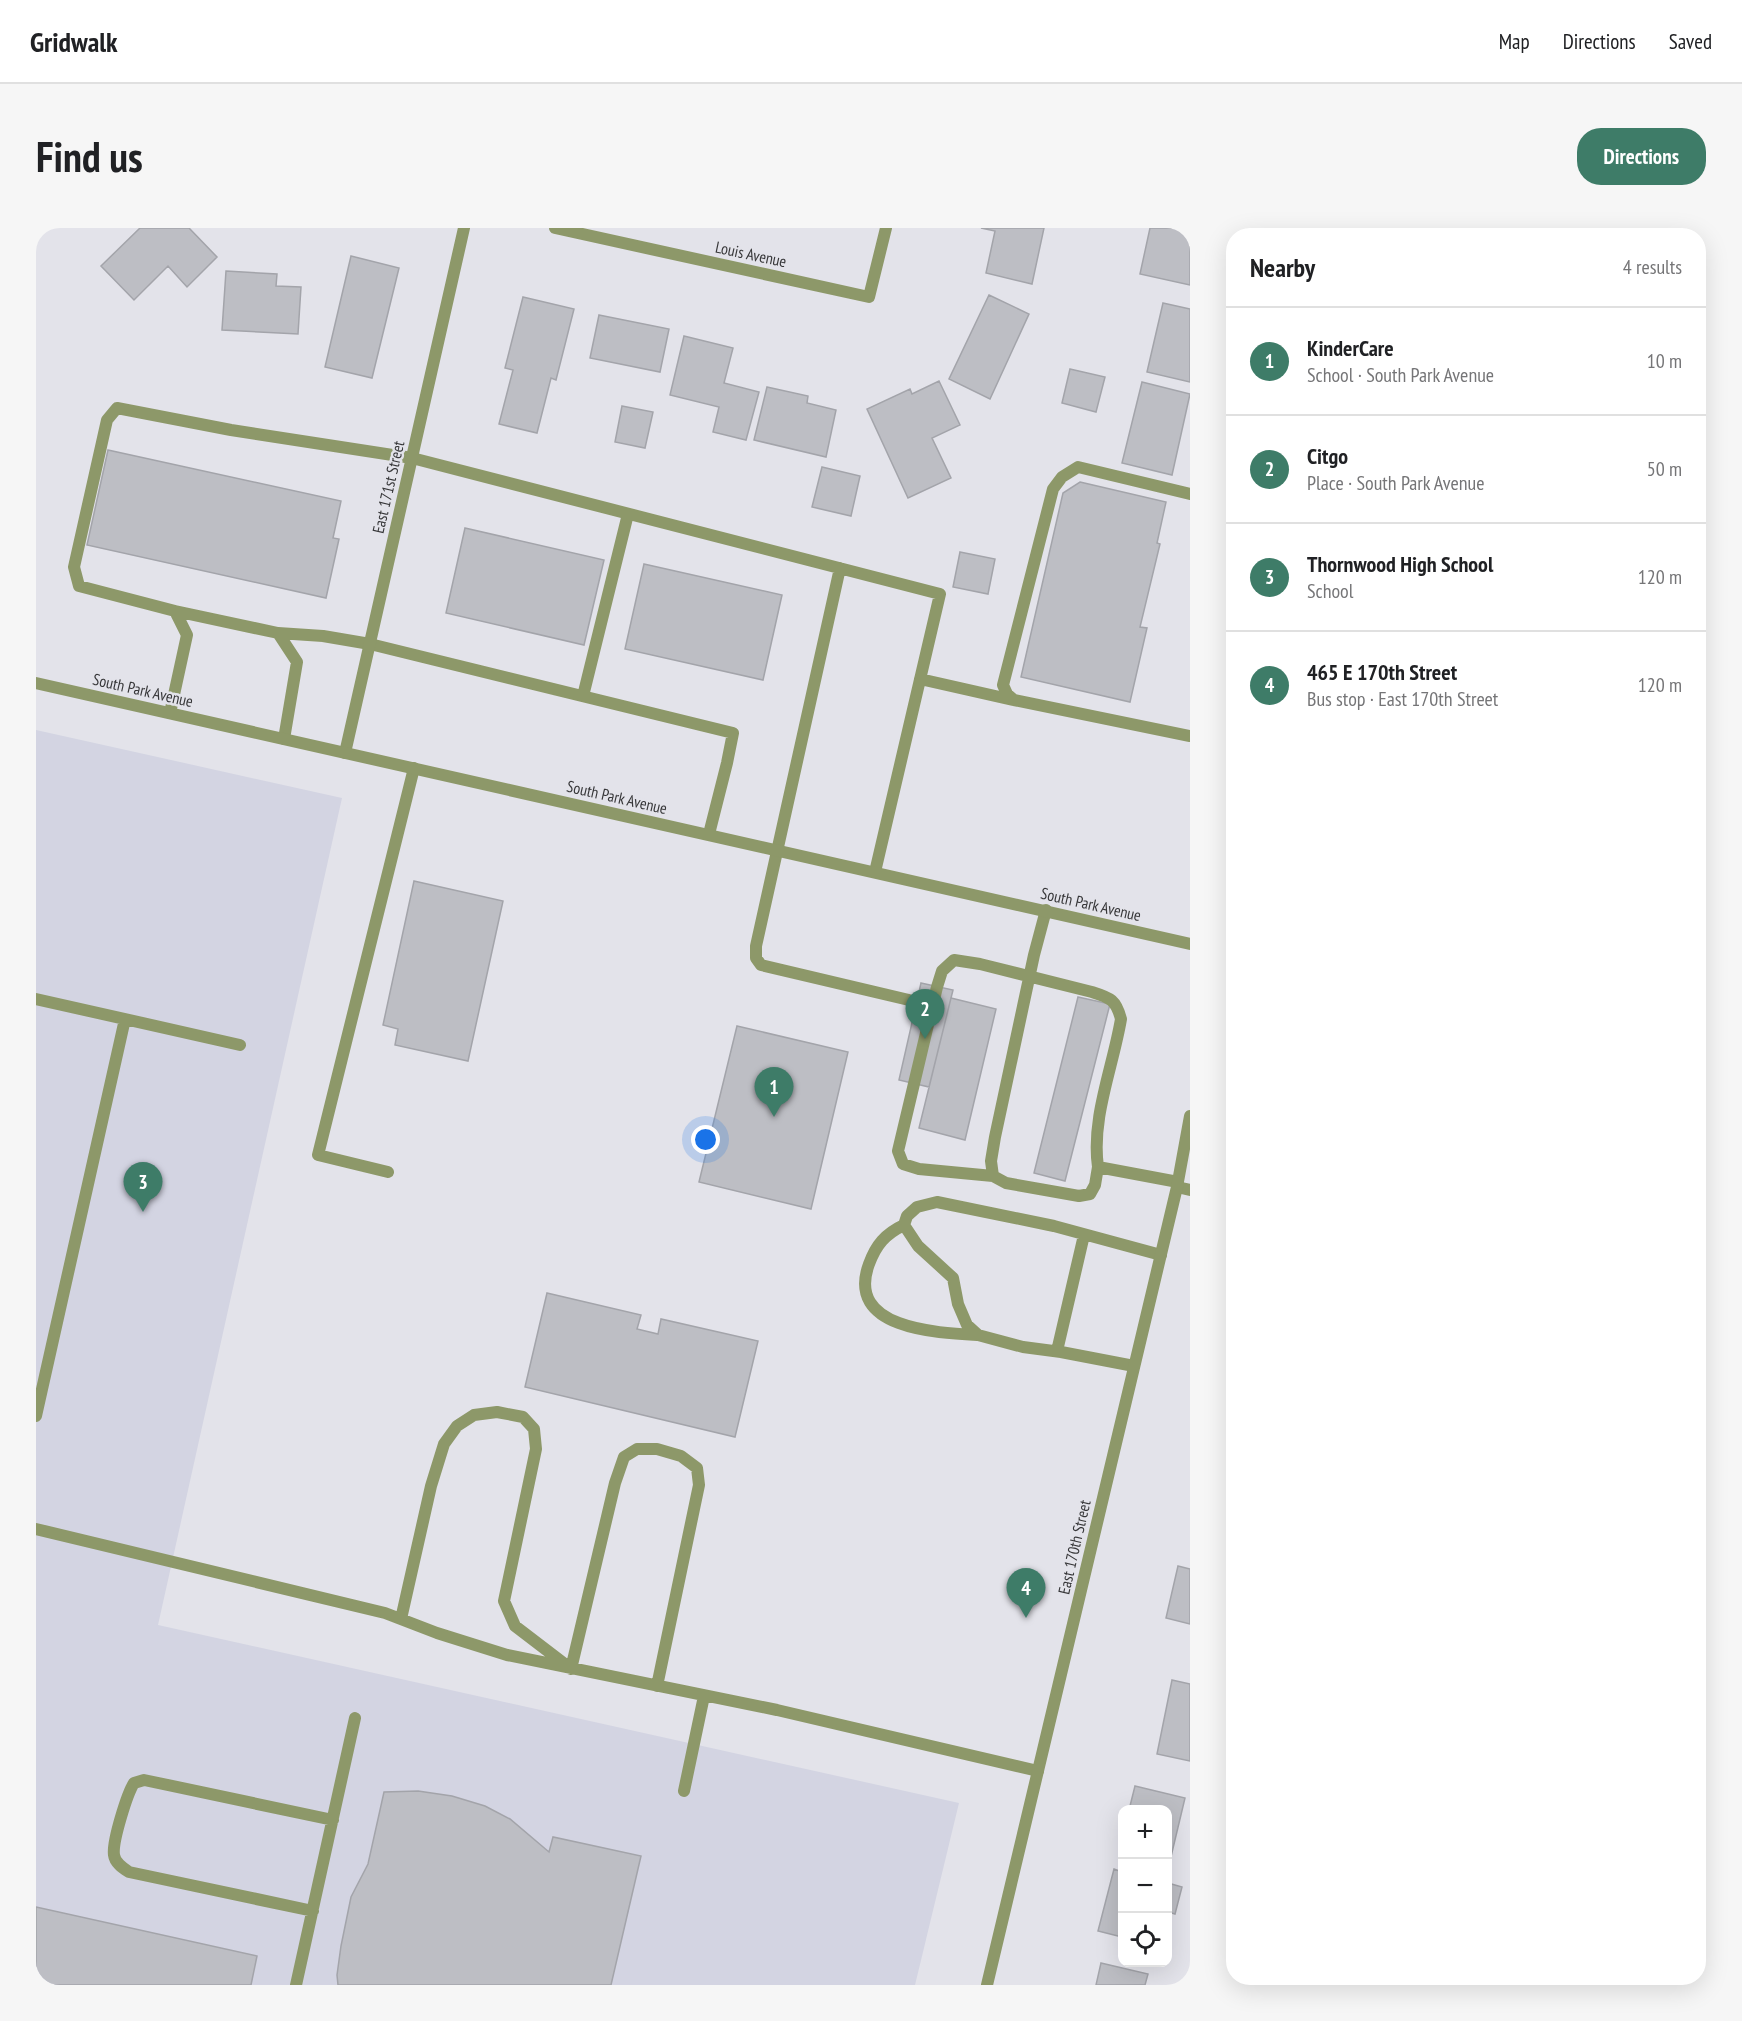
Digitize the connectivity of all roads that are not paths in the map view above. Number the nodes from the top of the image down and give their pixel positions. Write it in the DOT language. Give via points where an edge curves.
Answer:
graph roads {
  1 [pos="464,228"];
  2 [pos="555,228"];
  3 [pos="886,228"];
  4 [pos="412,458"];
  5 [pos="1190,494"];
  6 [pos="628,514"];
  7 [pos="840,568"];
  8 [pos="175,611"];
  9 [pos="278,633"];
  10 [pos="370,644"];
  11 [pos="920,679"];
  12 [pos="36,683"];
  13 [pos="583,696"];
  14 [pos="1014,700"];
  15 [pos="170,713"];
  16 [pos="1190,736"];
  17 [pos="284,739"];
  18 [pos="345,753"];
  19 [pos="414,768"];
  20 [pos="709,834"];
  21 [pos="778,850"];
  22 [pos="875,872"];
  23 [pos="1046,910"];
  24 [pos="1190,944"];
  25 [pos="1030,977"];
  26 [pos="36,999"];
  27 [pos="909,1000"];
  28 [pos="125,1019"];
  29 [pos="240,1045"];
  30 [pos="1190,1116"];
  31 [pos="1098,1167"];
  32 [pos="388,1173"];
  33 [pos="993,1176"];
  34 [pos="1178,1184"];
  35 [pos="1190,1190"];
  36 [pos="904,1225"];
  37 [pos="1084,1235"];
  38 [pos="1161,1255"];
  39 [pos="978,1335"];
  40 [pos="1058,1351"];
  41 [pos="1134,1366"];
  42 [pos="36,1416"];
  43 [pos="36,1529"];
  44 [pos="401,1619"];
  45 [pos="572,1669"];
  46 [pos="657,1686"];
  47 [pos="704,1696"];
  48 [pos="355,1718"];
  49 [pos="1038,1772"];
  50 [pos="684,1791"];
  51 [pos="333,1820"];
  52 [pos="313,1911"];
  53 [pos="296,1985"];
  54 [pos="987,1985"];
  1 -- 4 [label="street, East 171st Street"];
  2 -- 3 [label="street, Louis Avenue" via="869,297"];
  4 -- 6 [label="street"];
  4 -- 8 [label="street" via="117,408 107,420 74,567 79,586"];
  4 -- 10 [label="street, East 171st Street"];
  5 -- 14 [label="street" via="1078,468 1062,477 1053,489 1007,665 1003,686"];
  6 -- 7 [label="street"];
  6 -- 13 [label="street"];
  7 -- 11 [label="street" via="940,594"];
  7 -- 21 [label="street"];
  8 -- 9 [label="street"];
  8 -- 15 [label="street" via="187,634"];
  9 -- 10 [label="street"];
  9 -- 17 [label="street" via="297,662"];
  10 -- 13 [label="street"];
  10 -- 18 [label="street, East 171st Street"];
  11 -- 14 [label="street"];
  11 -- 22 [label="street"];
  12 -- 15 [label="street, South Park Avenue"];
  13 -- 20 [label="street" via="733,733"];
  14 -- 16 [label="street"];
  15 -- 17 [label="street, South Park Avenue"];
  17 -- 18 [label="street, South Park Avenue"];
  18 -- 19 [label="street, South Park Avenue"];
  19 -- 20 [label="street, South Park Avenue"];
  19 -- 32 [label="street" via="318,1155"];
  20 -- 21 [label="street, South Park Avenue"];
  21 -- 22 [label="street, South Park Avenue"];
  21 -- 27 [label="street" via="756,946 756,958 761,965"];
  22 -- 23 [label="street, South Park Avenue"];
  23 -- 24 [label="street, South Park Avenue"];
  23 -- 25 [label="street"];
  25 -- 31 [label="street" via="1108,997 1117,1005 1121,1019 1097,1132"];
  25 -- 33 [label="street" via="994,1137"];
  25 -- 33 [label="street" via="954,960 942,971 898,1151 903,1164 919,1169"];
  26 -- 28 [label="street"];
  28 -- 29 [label="street"];
  28 -- 42 [label="street"];
  30 -- 34 [label="street, East 170th Street"];
  31 -- 33 [label="street" via="1090,1194 1079,1196 1006,1183"];
  31 -- 34 [label="street"];
  34 -- 35 [label="street"];
  34 -- 38 [label="street, East 170th Street"];
  36 -- 37 [label="street" via="907,1216 918,1207 937,1202"];
  36 -- 39 [label="street" via="918,1246 953,1278 967,1325"];
  36 -- 39 [label="street" via="877,1244 868,1267 865,1285 872,1307 885,1318 912,1328"];
  37 -- 38 [label="street"];
  37 -- 40 [label="street"];
  38 -- 41 [label="street, East 170th Street"];
  39 -- 40 [label="street"];
  40 -- 41 [label="street"];
  41 -- 49 [label="street, East 170th Street"];
  43 -- 44 [label="street"];
  44 -- 45 [label="street" via="507,1655"];
  44 -- 45 [label="street" via="444,1444 456,1426 474,1415 497,1412 523,1417 534,1429 536,1449 504,1601 515,1626"];
  45 -- 46 [label="street"];
  45 -- 46 [label="street" via="624,1457 637,1449 657,1449 681,1456 697,1468 699,1485"];
  46 -- 47 [label="street"];
  47 -- 49 [label="street"];
  47 -- 50 [label="street"];
  48 -- 51 [label="street"];
  49 -- 54 [label="street, East 170th Street"];
  51 -- 52 [label="street"];
  51 -- 52 [label="street" via="144,1780 134,1783 127,1794 119,1828 114,1855 119,1866 129,1872"];
  52 -- 53 [label="street"];
}
